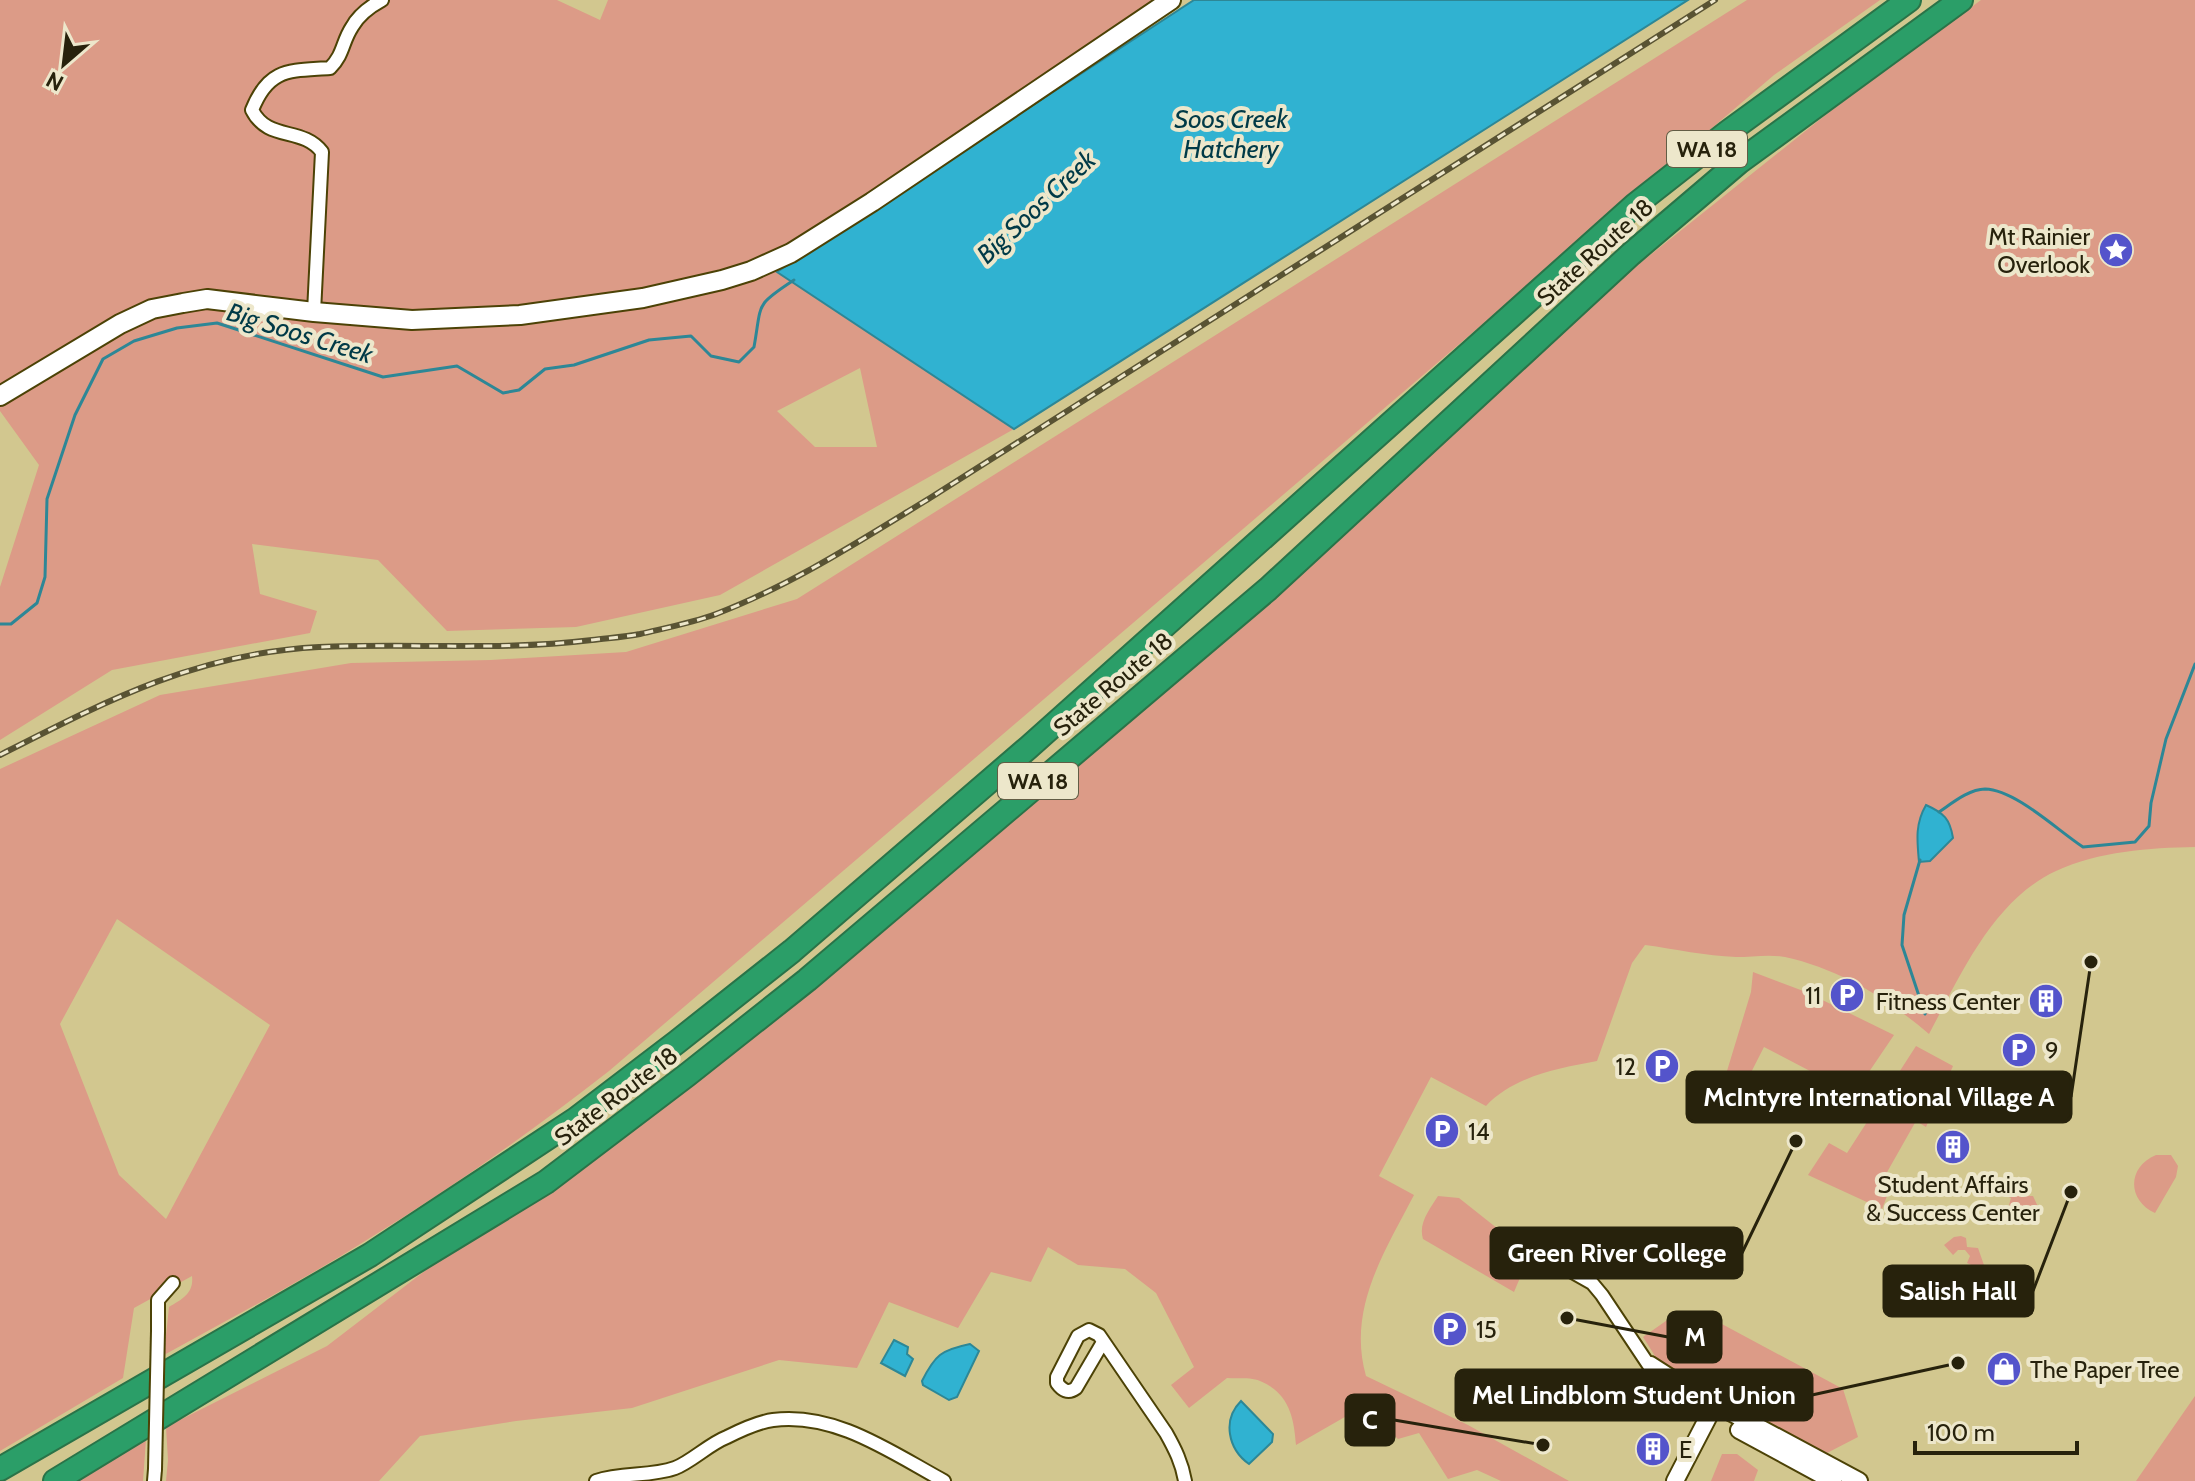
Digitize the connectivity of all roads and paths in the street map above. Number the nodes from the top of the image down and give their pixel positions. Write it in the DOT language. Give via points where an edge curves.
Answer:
graph roads {
  1 [pos="382,0"];
  2 [pos="1171,0"];
  3 [pos="1909,0"];
  4 [pos="1961,0"];
  5 [pos="314,312"];
  6 [pos="0,396"];
  7 [pos="1537,1252"];
  8 [pos="173,1283"];
  9 [pos="1103,1342"];
  10 [pos="1712,1409"];
  11 [pos="678,1467"];
  12 [pos="0,1469"];
  13 [pos="154,1475"];
  14 [pos="55,1481"];
  15 [pos="596,1481"];
  16 [pos="681,1481"];
  17 [pos="944,1481"];
  18 [pos="1185,1481"];
  19 [pos="1675,1481"];
  20 [pos="1833,1481"];
  21 [pos="1859,1481"];
  1 -- 5 [label="street" via="352,27 341,58 330,68 278,74 264,86 252,110 258,121 302,137 322,152"];
  2 -- 5 [label="main road" via="872,202 791,253 751,271 643,298 520,315 412,320"];
  3 -- 12 [label="highway, State Route 18 / WA 18" via="1635,205 1029,747 792,951 677,1042 576,1119 370,1255"];
  4 -- 14 [label="highway, State Route 18 / WA 18" via="1777,133 1683,209 1268,589 807,980 687,1075 546,1182"];
  5 -- 6 [label="main road" via="207,299 152,309"];
  7 -- 10 [label="street" via="1592,1283 1645,1359"];
  8 -- 13 [label="street, bridge" via="158,1300"];
  9 -- 9 [label="street" via="1094,1331 1078,1336 1057,1377 1063,1390 1076,1388"];
  9 -- 18 [label="street" via="1173,1445"];
  10 -- 19 [label="street"];
  10 -- 20 [label="street"];
  10 -- 21 [label="street"];
  11 -- 15 [label="street"];
  11 -- 16 [label="street"];
  11 -- 17 [label="street" via="699,1451 754,1426 772,1420 815,1420 858,1435"];
}
